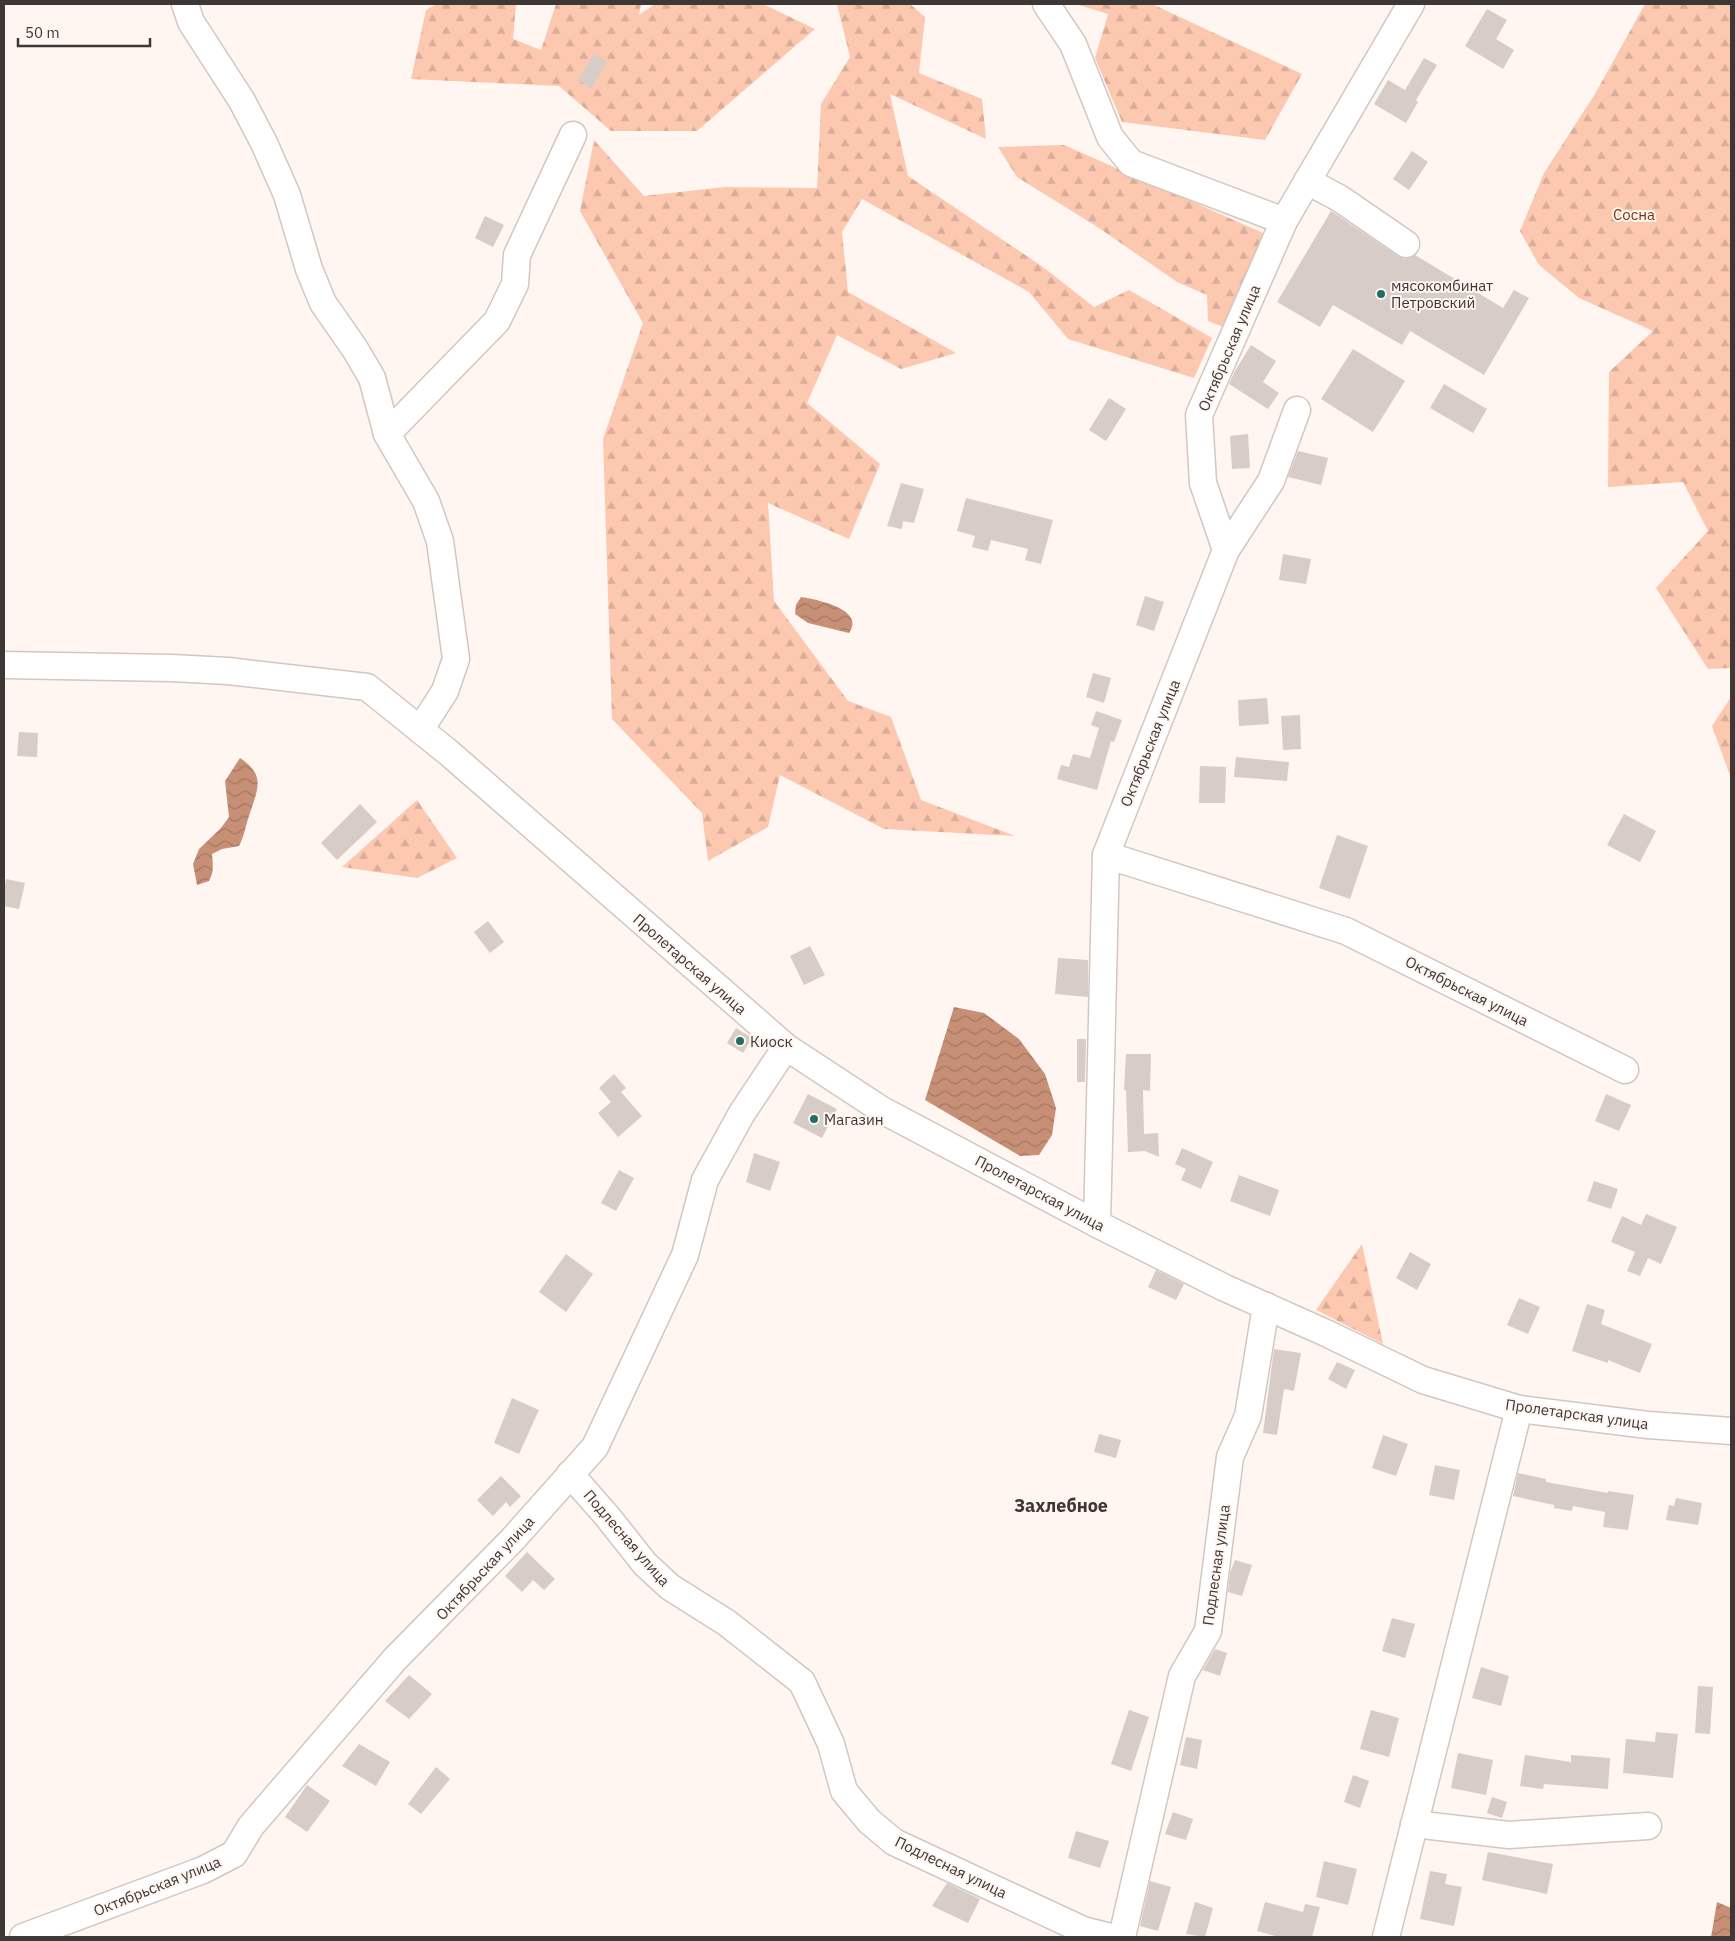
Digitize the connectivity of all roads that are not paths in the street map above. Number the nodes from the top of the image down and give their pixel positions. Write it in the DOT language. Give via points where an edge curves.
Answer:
graph roads {
  1 [pos="185,4"];
  2 [pos="1046,4"];
  3 [pos="1411,4"];
  4 [pos="573,135"];
  5 [pos="1307,181"];
  6 [pos="1284,221"];
  7 [pos="1406,244"];
  8 [pos="1297,410"];
  9 [pos="387,434"];
  10 [pos="1226,550"];
  11 [pos="4,665"];
  12 [pos="420,730"];
  13 [pos="1106,855"];
  14 [pos="786,1047"];
  15 [pos="1625,1070"];
  16 [pos="1098,1224"];
  17 [pos="1266,1306"];
  18 [pos="1519,1409"];
  19 [pos="1731,1431"];
  20 [pos="570,1474"];
  21 [pos="1414,1824"];
  22 [pos="1648,1826"];
  23 [pos="23,1937"];
  24 [pos="1111,1937"];
  25 [pos="1122,1937"];
  26 [pos="1386,1937"];
  1 -- 9 [label="street" via="192,22 242,101 264,143 287,195 309,269 323,303 372,378"];
  2 -- 6 [label="street" via="1073,44 1110,137 1131,163"];
  3 -- 5 [label="street, Октябрьская улица"];
  4 -- 9 [label="street" via="518,255 515,284 497,321"];
  5 -- 6 [label="street, Октябрьская улица"];
  5 -- 7 [label="street" via="1339,198"];
  6 -- 10 [label="street, Октябрьская улица" via="1200,414 1203,483"];
  8 -- 10 [label="street" via="1271,481"];
  9 -- 12 [label="street" via="426,502 440,541 456,659 445,691"];
  10 -- 13 [label="street, Октябрьская улица"];
  11 -- 12 [label="street, Пролетарская улица" via="228,671 366,687"];
  12 -- 14 [label="street, Пролетарская улица"];
  13 -- 15 [label="street, Октябрьская улица" via="1346,931"];
  13 -- 16 [label="street, Октябрьская улица"];
  14 -- 16 [label="street, Пролетарская улица" via="882,1110"];
  14 -- 20 [label="street, Октябрьская улица" via="742,1113 705,1180 681,1264 595,1447"];
  16 -- 17 [label="street, Пролетарская улица"];
  17 -- 18 [label="street, Пролетарская улица" via="1422,1380"];
  17 -- 25 [label="street, Подлесная улица" via="1248,1416 1230,1457 1208,1630 1182,1676"];
  18 -- 19 [label="street, Пролетарская улица" via="1648,1425"];
  18 -- 21 [label="street"];
  20 -- 23 [label="street, Октябрьская улица" via="513,1539 383,1674 251,1826 234,1854 203,1870"];
  20 -- 24 [label="street, Подлесная улица" via="646,1564 670,1587 727,1623 802,1682 831,1744 844,1791 869,1821 894,1842 1083,1930"];
  21 -- 22 [label="street" via="1510,1836"];
  21 -- 26 [label="street"];
}
